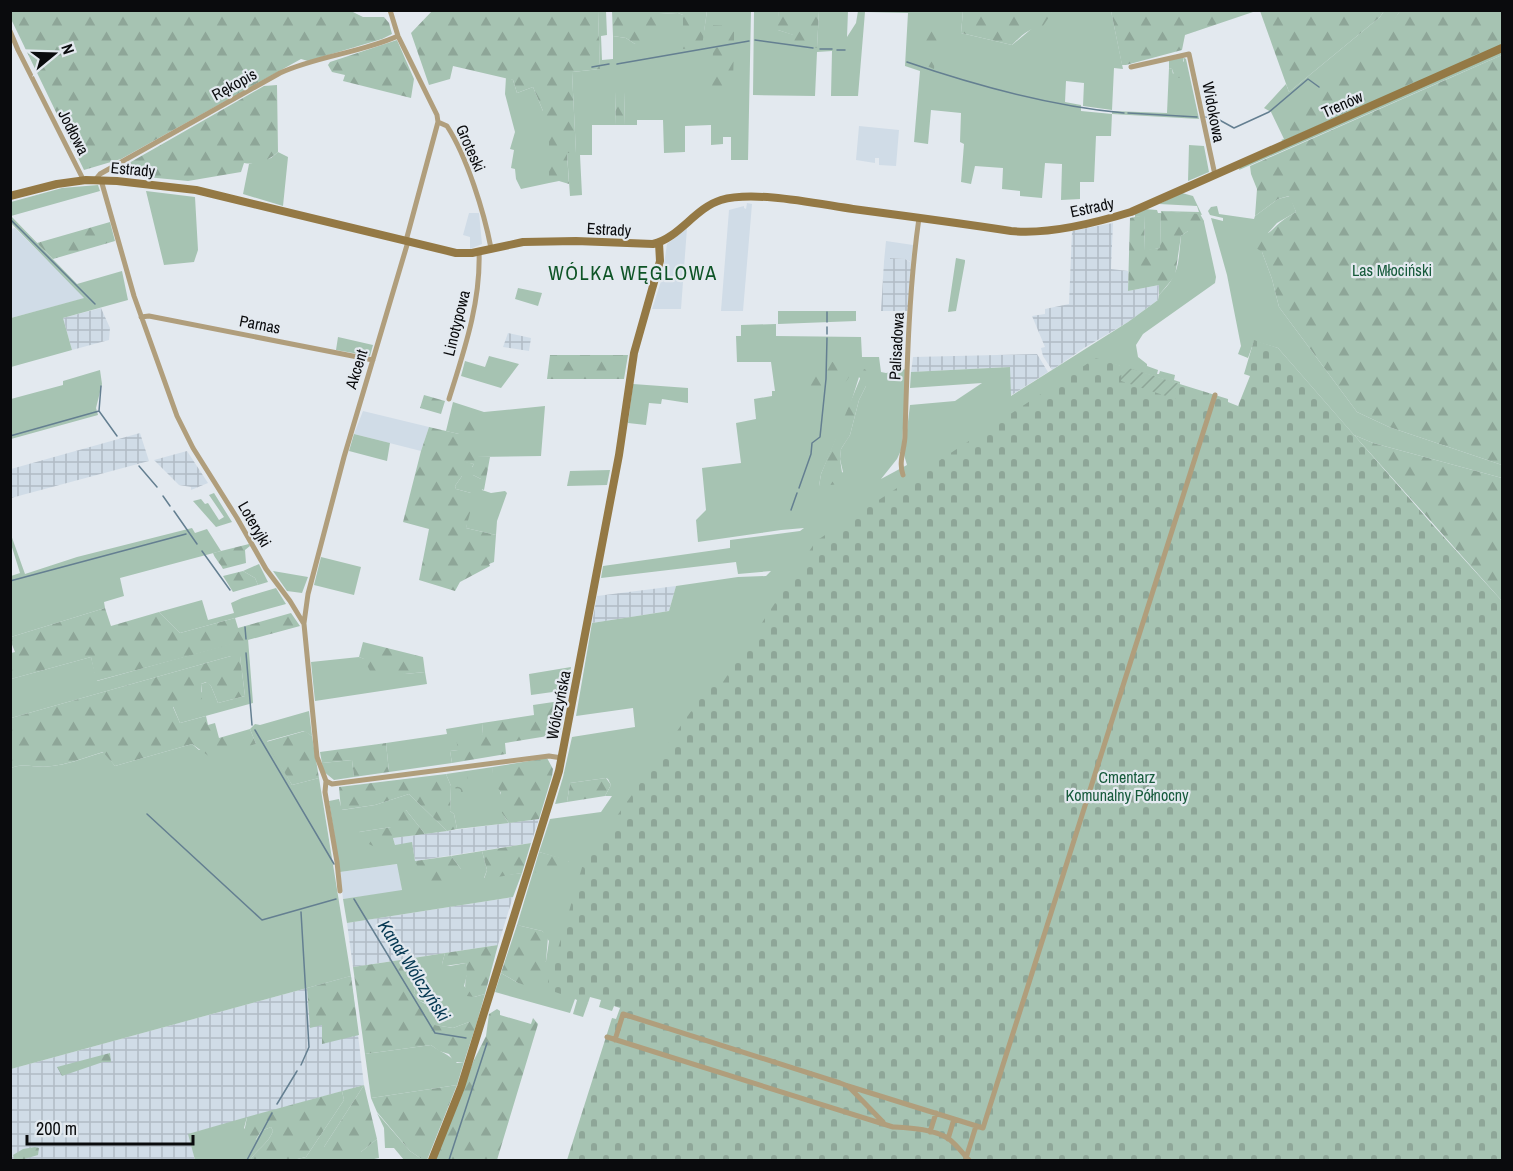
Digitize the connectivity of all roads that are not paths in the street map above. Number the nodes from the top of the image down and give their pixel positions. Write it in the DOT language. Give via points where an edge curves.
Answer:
graph roads {
  1 [pos="390,10"];
  2 [pos="10,31"];
  3 [pos="398,36"];
  4 [pos="1503,48"];
  5 [pos="1131,67"];
  6 [pos="438,122"];
  7 [pos="1215,175"];
  8 [pos="98,180"];
  9 [pos="84,181"];
  10 [pos="1193,185"];
  11 [pos="10,196"];
  12 [pos="919,218"];
  13 [pos="406,241"];
  14 [pos="659,243"];
  15 [pos="490,248"];
  16 [pos="479,251"];
  17 [pos="141,317"];
  18 [pos="373,360"];
  19 [pos="1215,395"];
  20 [pos="449,399"];
  21 [pos="903,475"];
  22 [pos="304,624"];
  23 [pos="562,758"];
  24 [pos="326,782"];
  25 [pos="340,891"];
  26 [pos="607,1037"];
  27 [pos="615,1040"];
  28 [pos="848,1086"];
  29 [pos="936,1113"];
  30 [pos="954,1119"];
  31 [pos="885,1124"];
  32 [pos="976,1126"];
  33 [pos="930,1132"];
  34 [pos="948,1139"];
  35 [pos="968,1159"];
  36 [pos="432,1161"];
  1 -- 3 [label="street, Groteski"];
  2 -- 9 [label="street, Jodłowa"];
  3 -- 6 [label="street, Groteski"];
  3 -- 8 [label="street, Rękopis" via="280,74 100,174"];
  4 -- 7 [label="main road, Trenów"];
  5 -- 7 [label="street, Widokowa" via="1188,54"];
  6 -- 13 [label="street, Akcent"];
  6 -- 15 [label="street, Groteski" via="447,126 459,150 484,214"];
  7 -- 10 [label="main road, Trenów"];
  8 -- 9 [label="main road, Estrady"];
  8 -- 13 [label="main road, Estrady" via="215,193"];
  8 -- 17 [label="street, Loteryjki"];
  9 -- 11 [label="main road, Estrady"];
  10 -- 12 [label="main road, Estrady" via="1113,218 1036,231"];
  12 -- 14 [label="main road, Estrady" via="775,199 729,198 706,207"];
  12 -- 21 [label="street, Palisadowa" via="905,444 900,466"];
  13 -- 16 [label="main road, Estrady" via="456,253"];
  13 -- 18 [label="street, Akcent"];
  14 -- 15 [label="main road, Estrady" via="524,242"];
  14 -- 23 [label="main road, Wólczyńska" via="660,261 634,353 619,455"];
  15 -- 16 [label="main road, Estrady"];
  16 -- 20 [label="street, Linotypowa" via="479,286"];
  17 -- 18 [label="street, Parnas"];
  17 -- 22 [label="street, Loteryjki" via="171,402 193,448"];
  18 -- 22 [label="street, Akcent" via="332,500"];
  19 -- 32 [label="street" via="983,1128"];
  22 -- 24 [label="street, Loteryjki" via="317,757"];
  23 -- 24 [label="street" via="549,756"];
  23 -- 36 [label="main road, Wólczyńska" via="461,1087"];
  24 -- 25 [label="street, Loteryjki"];
  26 -- 27 [label="street"];
  27 -- 28 [label="street" via="623,1014"];
  27 -- 31 [label="street"];
  28 -- 29 [label="street"];
  28 -- 31 [label="street"];
  29 -- 30 [label="street"];
  29 -- 33 [label="street"];
  30 -- 32 [label="street"];
  30 -- 34 [label="street"];
  31 -- 33 [label="street"];
  32 -- 35 [label="street"];
  33 -- 34 [label="street"];
  34 -- 35 [label="street"];
}
